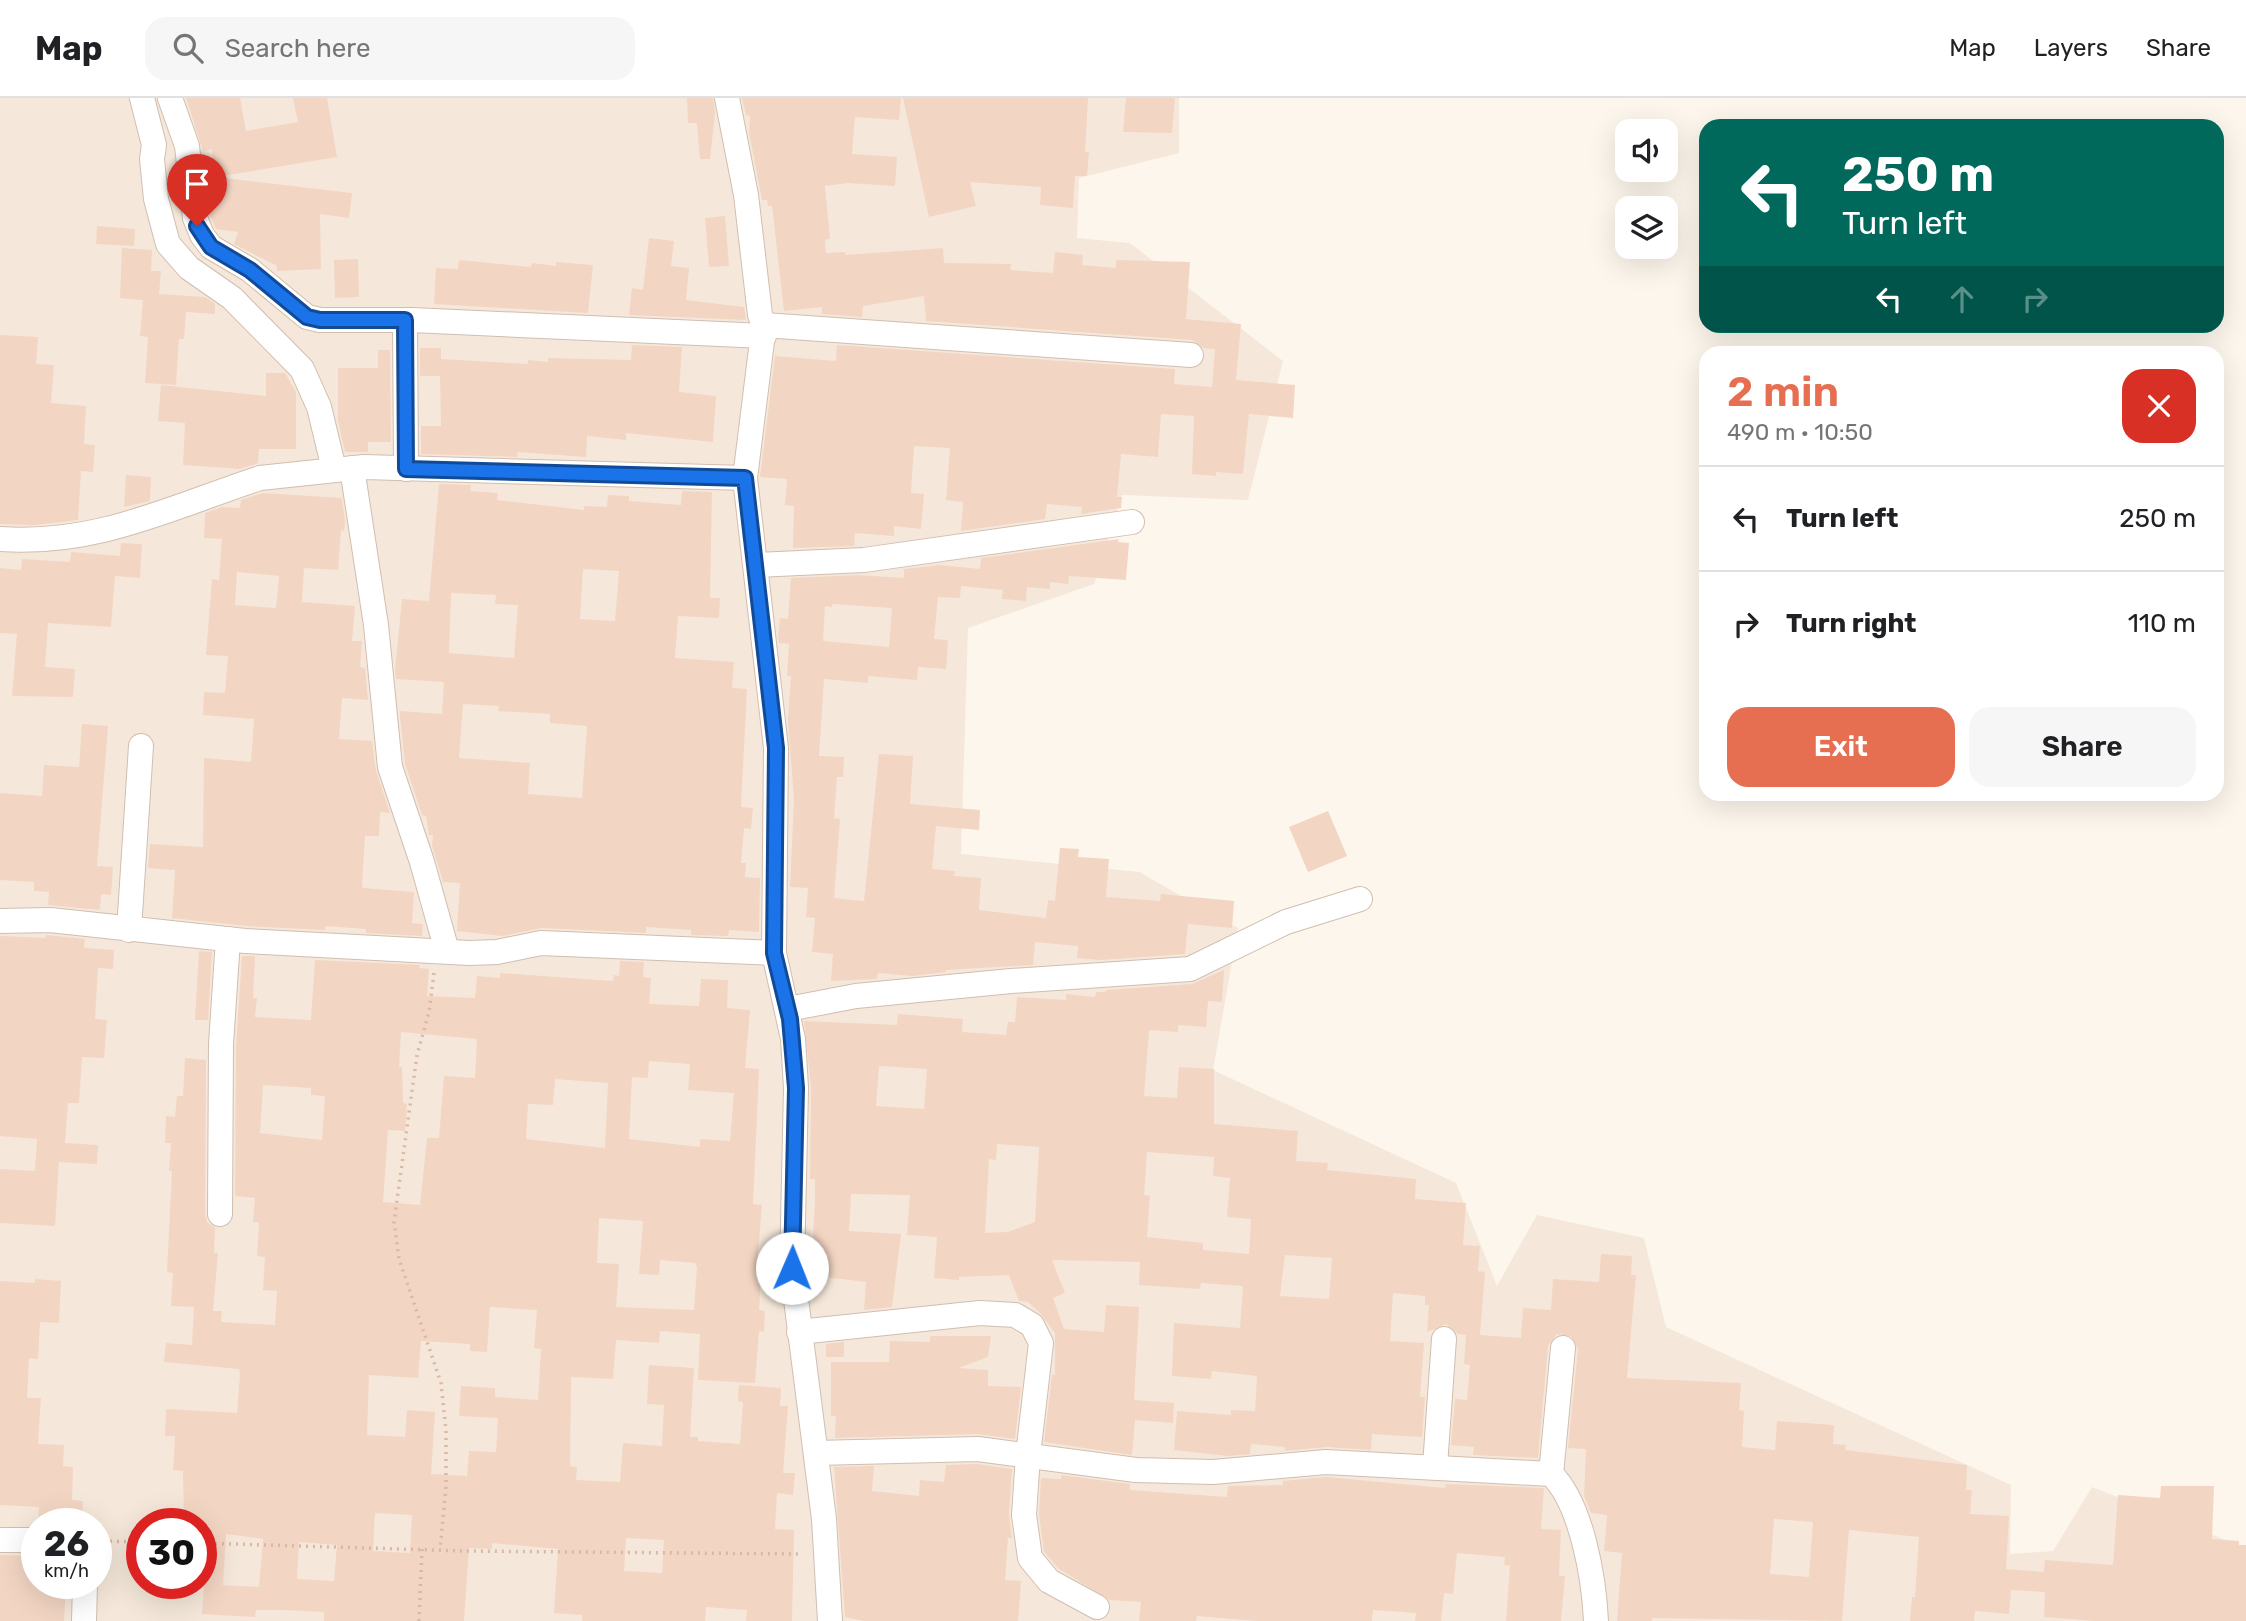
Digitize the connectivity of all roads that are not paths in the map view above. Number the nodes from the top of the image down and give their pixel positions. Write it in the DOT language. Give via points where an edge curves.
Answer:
graph roads {
  1 [pos="142,98"];
  2 [pos="170,98"];
  3 [pos="727,98"];
  4 [pos="405,320"];
  5 [pos="763,343"];
  6 [pos="1191,355"];
  7 [pos="357,468"];
  8 [pos="406,469"];
  9 [pos="745,478"];
  10 [pos="1132,522"];
  11 [pos="0,540"];
  12 [pos="757,565"];
  13 [pos="141,746"];
  14 [pos="1360,899"];
  15 [pos="0,921"];
  16 [pos="129,930"];
  17 [pos="228,939"];
  18 [pos="442,951"];
  19 [pos="774,953"];
  20 [pos="795,1007"];
  21 [pos="220,1214"];
  22 [pos="799,1332"];
  23 [pos="1444,1339"];
  24 [pos="1563,1348"];
  25 [pos="816,1452"];
  26 [pos="1027,1455"];
  27 [pos="1435,1466"];
  28 [pos="1551,1474"];
  29 [pos="0,1539"];
  30 [pos="21,1540"];
  31 [pos="85,1599"];
  32 [pos="1097,1607"];
  33 [pos="85,1621"];
  34 [pos="830,1621"];
  35 [pos="1596,1621"];
  1 -- 7 [label="street" via="154,145 156,199 168,244 189,268 232,298 302,369 319,407"];
  2 -- 4 [label="street" via="187,146 197,226 211,247 250,270 307,317"];
  3 -- 5 [label="street" via="746,195"];
  4 -- 5 [label="street"];
  4 -- 8 [label="street"];
  5 -- 6 [label="street"];
  5 -- 9 [label="street"];
  7 -- 8 [label="street"];
  7 -- 11 [label="street" via="260,478 93,535 50,541"];
  7 -- 18 [label="street" via="390,767 422,862"];
  8 -- 9 [label="street"];
  9 -- 12 [label="street"];
  10 -- 12 [label="street" via="864,560"];
  12 -- 19 [label="street" via="776,748"];
  13 -- 16 [label="street"];
  14 -- 20 [label="street" via="1286,922 1190,970 1011,981"];
  15 -- 16 [label="street" via="50,920"];
  16 -- 17 [label="street"];
  17 -- 18 [label="street"];
  17 -- 21 [label="street" via="221,1044"];
  18 -- 19 [label="street" via="497,951 541,943"];
  19 -- 20 [label="street"];
  20 -- 22 [label="street" via="792,1268"];
  22 -- 25 [label="street"];
  22 -- 26 [label="street" via="980,1313 1015,1315 1032,1325 1041,1343"];
  23 -- 27 [label="street"];
  24 -- 28 [label="street"];
  25 -- 26 [label="street" via="978,1449"];
  25 -- 34 [label="street"];
  26 -- 27 [label="street" via="1136,1470 1213,1472 1326,1462"];
  26 -- 32 [label="street" via="1024,1515 1030,1558 1049,1581"];
  27 -- 28 [label="street"];
  28 -- 35 [label="street" via="1565,1493 1591,1563"];
  29 -- 30 [label="street"];
  31 -- 33 [label="street"];
}
